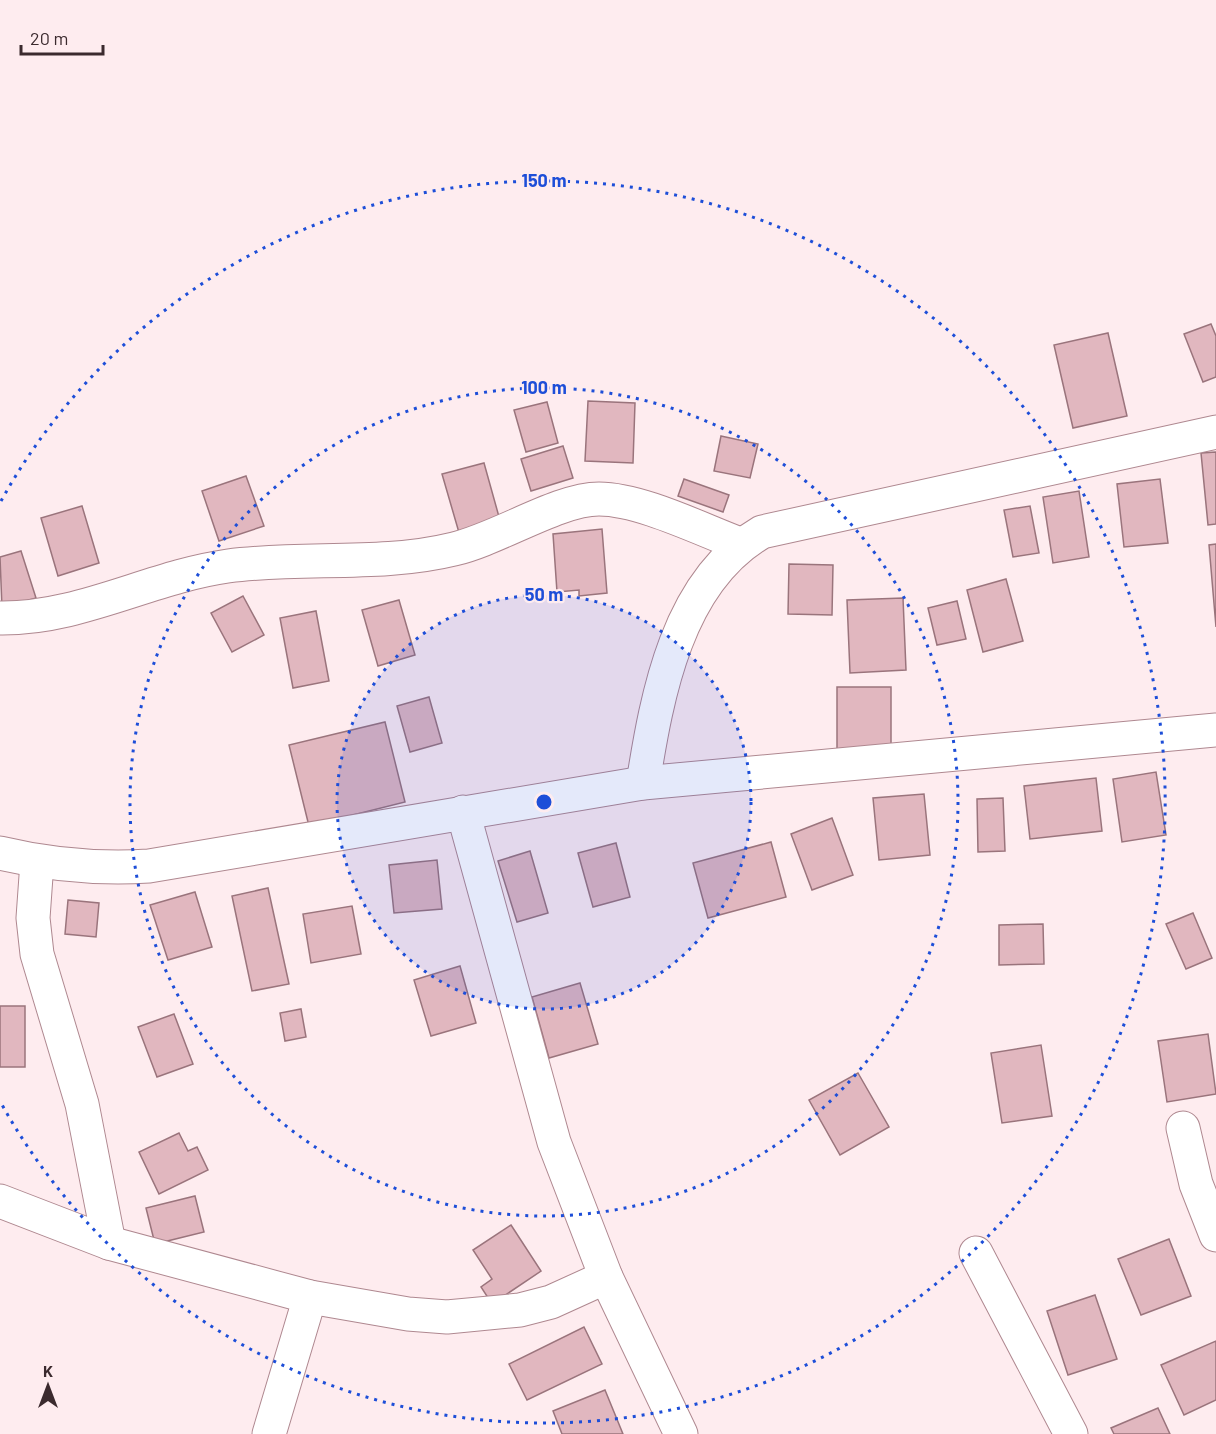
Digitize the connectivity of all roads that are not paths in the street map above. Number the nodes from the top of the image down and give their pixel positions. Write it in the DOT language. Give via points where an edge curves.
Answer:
graph roads {
  1 [pos="1216,432"];
  2 [pos="740,544"];
  3 [pos="0,618"];
  4 [pos="1216,730"];
  5 [pos="643,783"];
  6 [pos="463,812"];
  7 [pos="0,852"];
  8 [pos="37,862"];
  9 [pos="1183,1128"];
  10 [pos="0,1201"];
  11 [pos="1216,1235"];
  12 [pos="109,1243"];
  13 [pos="976,1253"];
  14 [pos="606,1277"];
  15 [pos="310,1297"];
  16 [pos="269,1434"];
  17 [pos="681,1434"];
  18 [pos="1071,1434"];
  1 -- 2 [label="street" via="762,532"];
  2 -- 3 [label="street" via="627,502 596,499 568,505 487,540 453,550 228,566 64,612"];
  2 -- 5 [label="street" via="706,586 673,649 653,717"];
  4 -- 5 [label="street"];
  5 -- 6 [label="street"];
  6 -- 8 [label="street" via="149,866 75,867"];
  6 -- 14 [label="street" via="554,1142"];
  7 -- 8 [label="street"];
  8 -- 12 [label="street" via="33,918 37,954 82,1104"];
  9 -- 11 [label="street" via="1196,1184"];
  10 -- 12 [label="street"];
  12 -- 15 [label="street"];
  13 -- 18 [label="street"];
  14 -- 15 [label="street" via="551,1302 487,1315 408,1314"];
  14 -- 17 [label="street"];
  15 -- 16 [label="street"];
}
